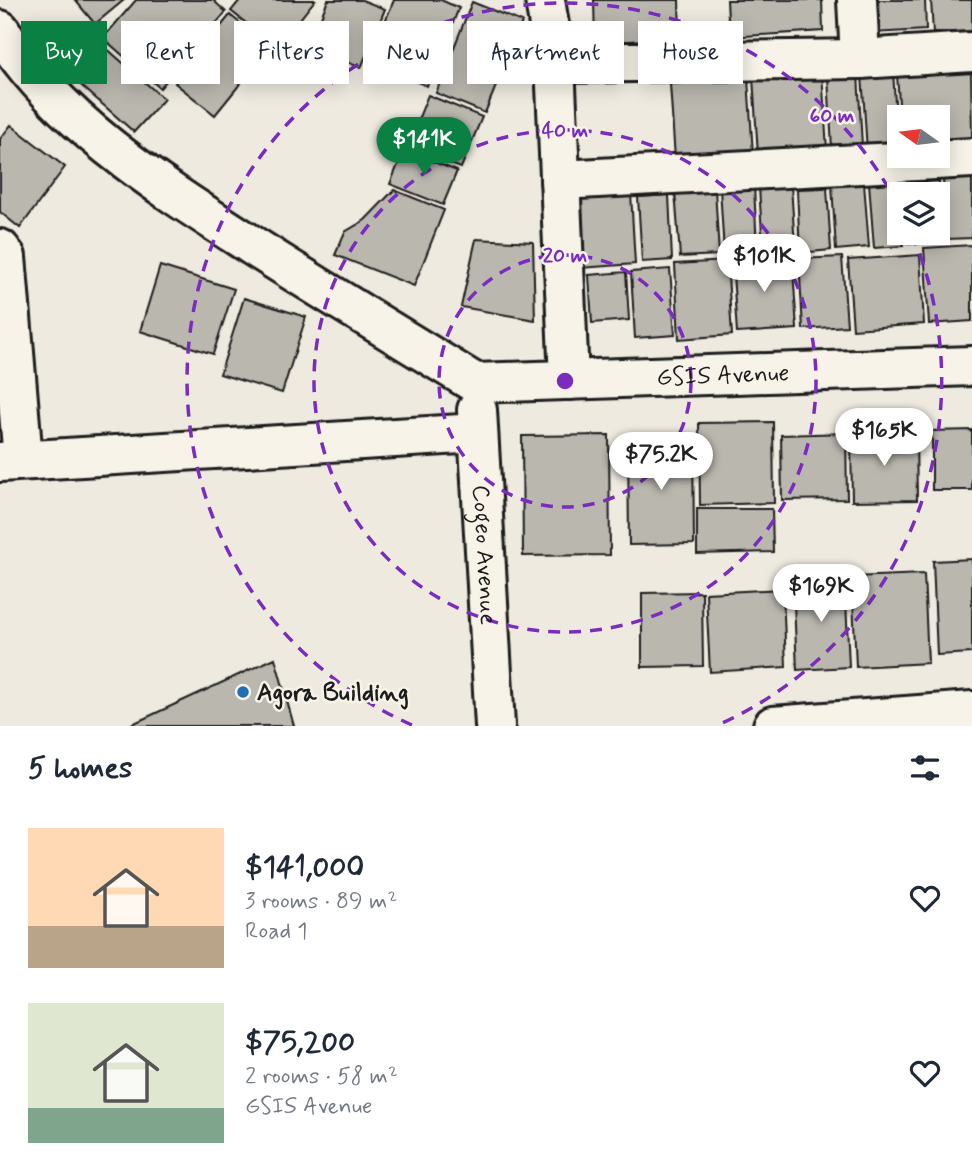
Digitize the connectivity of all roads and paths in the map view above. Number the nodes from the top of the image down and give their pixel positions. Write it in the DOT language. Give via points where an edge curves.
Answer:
graph roads {
  1 [pos="545,0"];
  2 [pos="857,0"];
  3 [pos="548,21"];
  4 [pos="0,30"];
  5 [pos="972,52"];
  6 [pos="860,59"];
  7 [pos="624,62"];
  8 [pos="556,84"];
  9 [pos="972,158"];
  10 [pos="561,180"];
  11 [pos="0,249"];
  12 [pos="972,366"];
  13 [pos="569,380"];
  14 [pos="475,383"];
  15 [pos="478,433"];
  16 [pos="12,461"];
  17 [pos="972,711"];
  18 [pos="495,726"];
  19 [pos="772,726"];
  1 -- 3 [label="street"];
  2 -- 6 [label="street"];
  4 -- 14 [label="street" via="67,111 161,187"];
  5 -- 6 [label="street"];
  6 -- 7 [label="street"];
  8 -- 10 [label="street"];
  9 -- 10 [label="street"];
  10 -- 13 [label="street"];
  11 -- 16 [label="street" via="6,257"];
  12 -- 13 [label="street, GSIS Avenue"];
  13 -- 14 [label="street, GSIS Avenue"];
  14 -- 15 [label="street, Cogeo Avenue"];
  15 -- 16 [label="street"];
  15 -- 18 [label="street, Cogeo Avenue"];
  17 -- 19 [label="street"];
}
